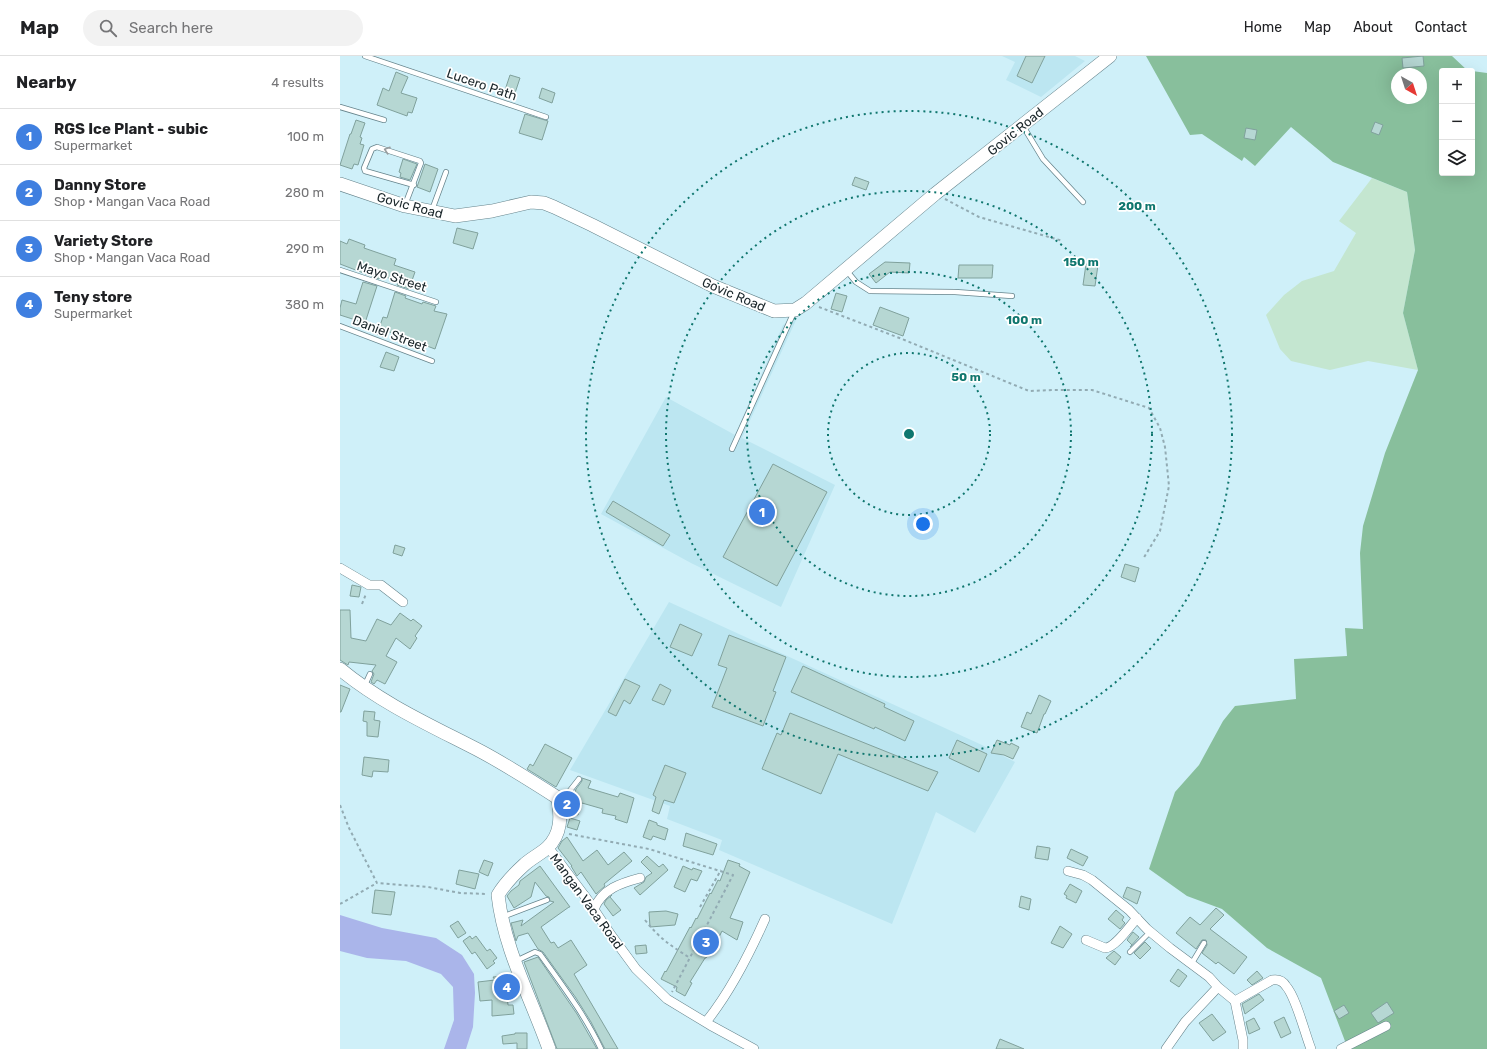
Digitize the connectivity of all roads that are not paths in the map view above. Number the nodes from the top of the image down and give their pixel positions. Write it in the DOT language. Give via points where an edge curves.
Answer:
graph roads {
  1 [pos="365,56"];
  2 [pos="1110,56"];
  3 [pos="372,57"];
  4 [pos="340,107"];
  5 [pos="546,117"];
  6 [pos="384,120"];
  7 [pos="1023,124"];
  8 [pos="446,172"];
  9 [pos="340,184"];
  10 [pos="414,185"];
  11 [pos="1083,202"];
  12 [pos="405,206"];
  13 [pos="432,212"];
  14 [pos="845,269"];
  15 [pos="340,270"];
  16 [pos="1012,296"];
  17 [pos="436,302"];
  18 [pos="795,310"];
  19 [pos="340,326"];
  20 [pos="432,361"];
  21 [pos="732,449"];
  22 [pos="340,568"];
  23 [pos="404,602"];
  24 [pos="340,669"];
  25 [pos="370,674"];
  26 [pos="365,687"];
  27 [pos="579,779"];
  28 [pos="558,798"];
  29 [pos="548,847"];
  30 [pos="1068,871"];
  31 [pos="640,878"];
  32 [pos="548,900"];
  33 [pos="594,908"];
  34 [pos="501,918"];
  35 [pos="1137,918"];
  36 [pos="765,919"];
  37 [pos="1150,932"];
  38 [pos="1086,940"];
  39 [pos="1204,943"];
  40 [pos="1130,952"];
  41 [pos="515,961"];
  42 [pos="1192,963"];
  43 [pos="1218,987"];
  44 [pos="1235,1001"];
  45 [pos="706,1022"];
  46 [pos="1386,1026"];
  47 [pos="549,1049"];
  48 [pos="601,1049"];
  49 [pos="754,1049"];
  50 [pos="1166,1049"];
  51 [pos="1243,1049"];
  52 [pos="1311,1049"];
  53 [pos="1341,1049"];
  1 -- 3 [label="lane, Lucero Path"];
  2 -- 7 [label="main road, Govic Road"];
  3 -- 5 [label="lane, Lucero Path"];
  4 -- 6 [label="lane"];
  7 -- 11 [label="lane" via="1042,158"];
  7 -- 14 [label="main road, Govic Road"];
  8 -- 13 [label="lane"];
  9 -- 12 [label="main road, Govic Road"];
  10 -- 10 [label="lane, one-way" via="420,161 377,147 372,149 365,171"];
  10 -- 12 [label="lane"];
  12 -- 13 [label="main road, Govic Road"];
  13 -- 18 [label="main road, Govic Road" via="455,216 531,202 544,203 713,286 774,311"];
  14 -- 16 [label="lane" via="856,282 870,291"];
  14 -- 18 [label="main road, Govic Road"];
  15 -- 17 [label="lane, Mayo Street"];
  18 -- 21 [label="lane"];
  19 -- 20 [label="lane, Daniel Street"];
  22 -- 23 [label="street" via="369,585 381,585"];
  24 -- 26 [label="main road"];
  25 -- 26 [label="lane"];
  26 -- 28 [label="main road" via="412,717 484,753"];
  27 -- 28 [label="lane" via="563,797"];
  28 -- 29 [label="main road, Mangan Vaca Road" via="561,815 558,831"];
  29 -- 33 [label="street, Mangan Vaca Road"];
  29 -- 34 [label="main road" via="507,881 498,895"];
  30 -- 35 [label="street" via="1092,880"];
  31 -- 33 [label="street" via="620,883 597,900"];
  32 -- 34 [label="lane"];
  33 -- 45 [label="street, Mangan Vaca Road" via="636,968 667,1000"];
  34 -- 41 [label="main road"];
  35 -- 37 [label="street"];
  35 -- 38 [label="street" via="1109,948"];
  36 -- 45 [label="street" via="747,960 721,1004"];
  37 -- 40 [label="lane"];
  37 -- 42 [label="street"];
  39 -- 42 [label="lane"];
  41 -- 47 [label="main road"];
  41 -- 48 [label="lane" via="535,952 540,954 574,1002"];
  42 -- 43 [label="street"];
  43 -- 44 [label="street"];
  43 -- 50 [label="street" via="1185,1022"];
  44 -- 51 [label="street"];
  44 -- 52 [label="street" via="1272,980 1282,982 1287,986 1294,1002"];
  45 -- 49 [label="street, Mangan Vaca Road"];
  46 -- 53 [label="street"];
}
